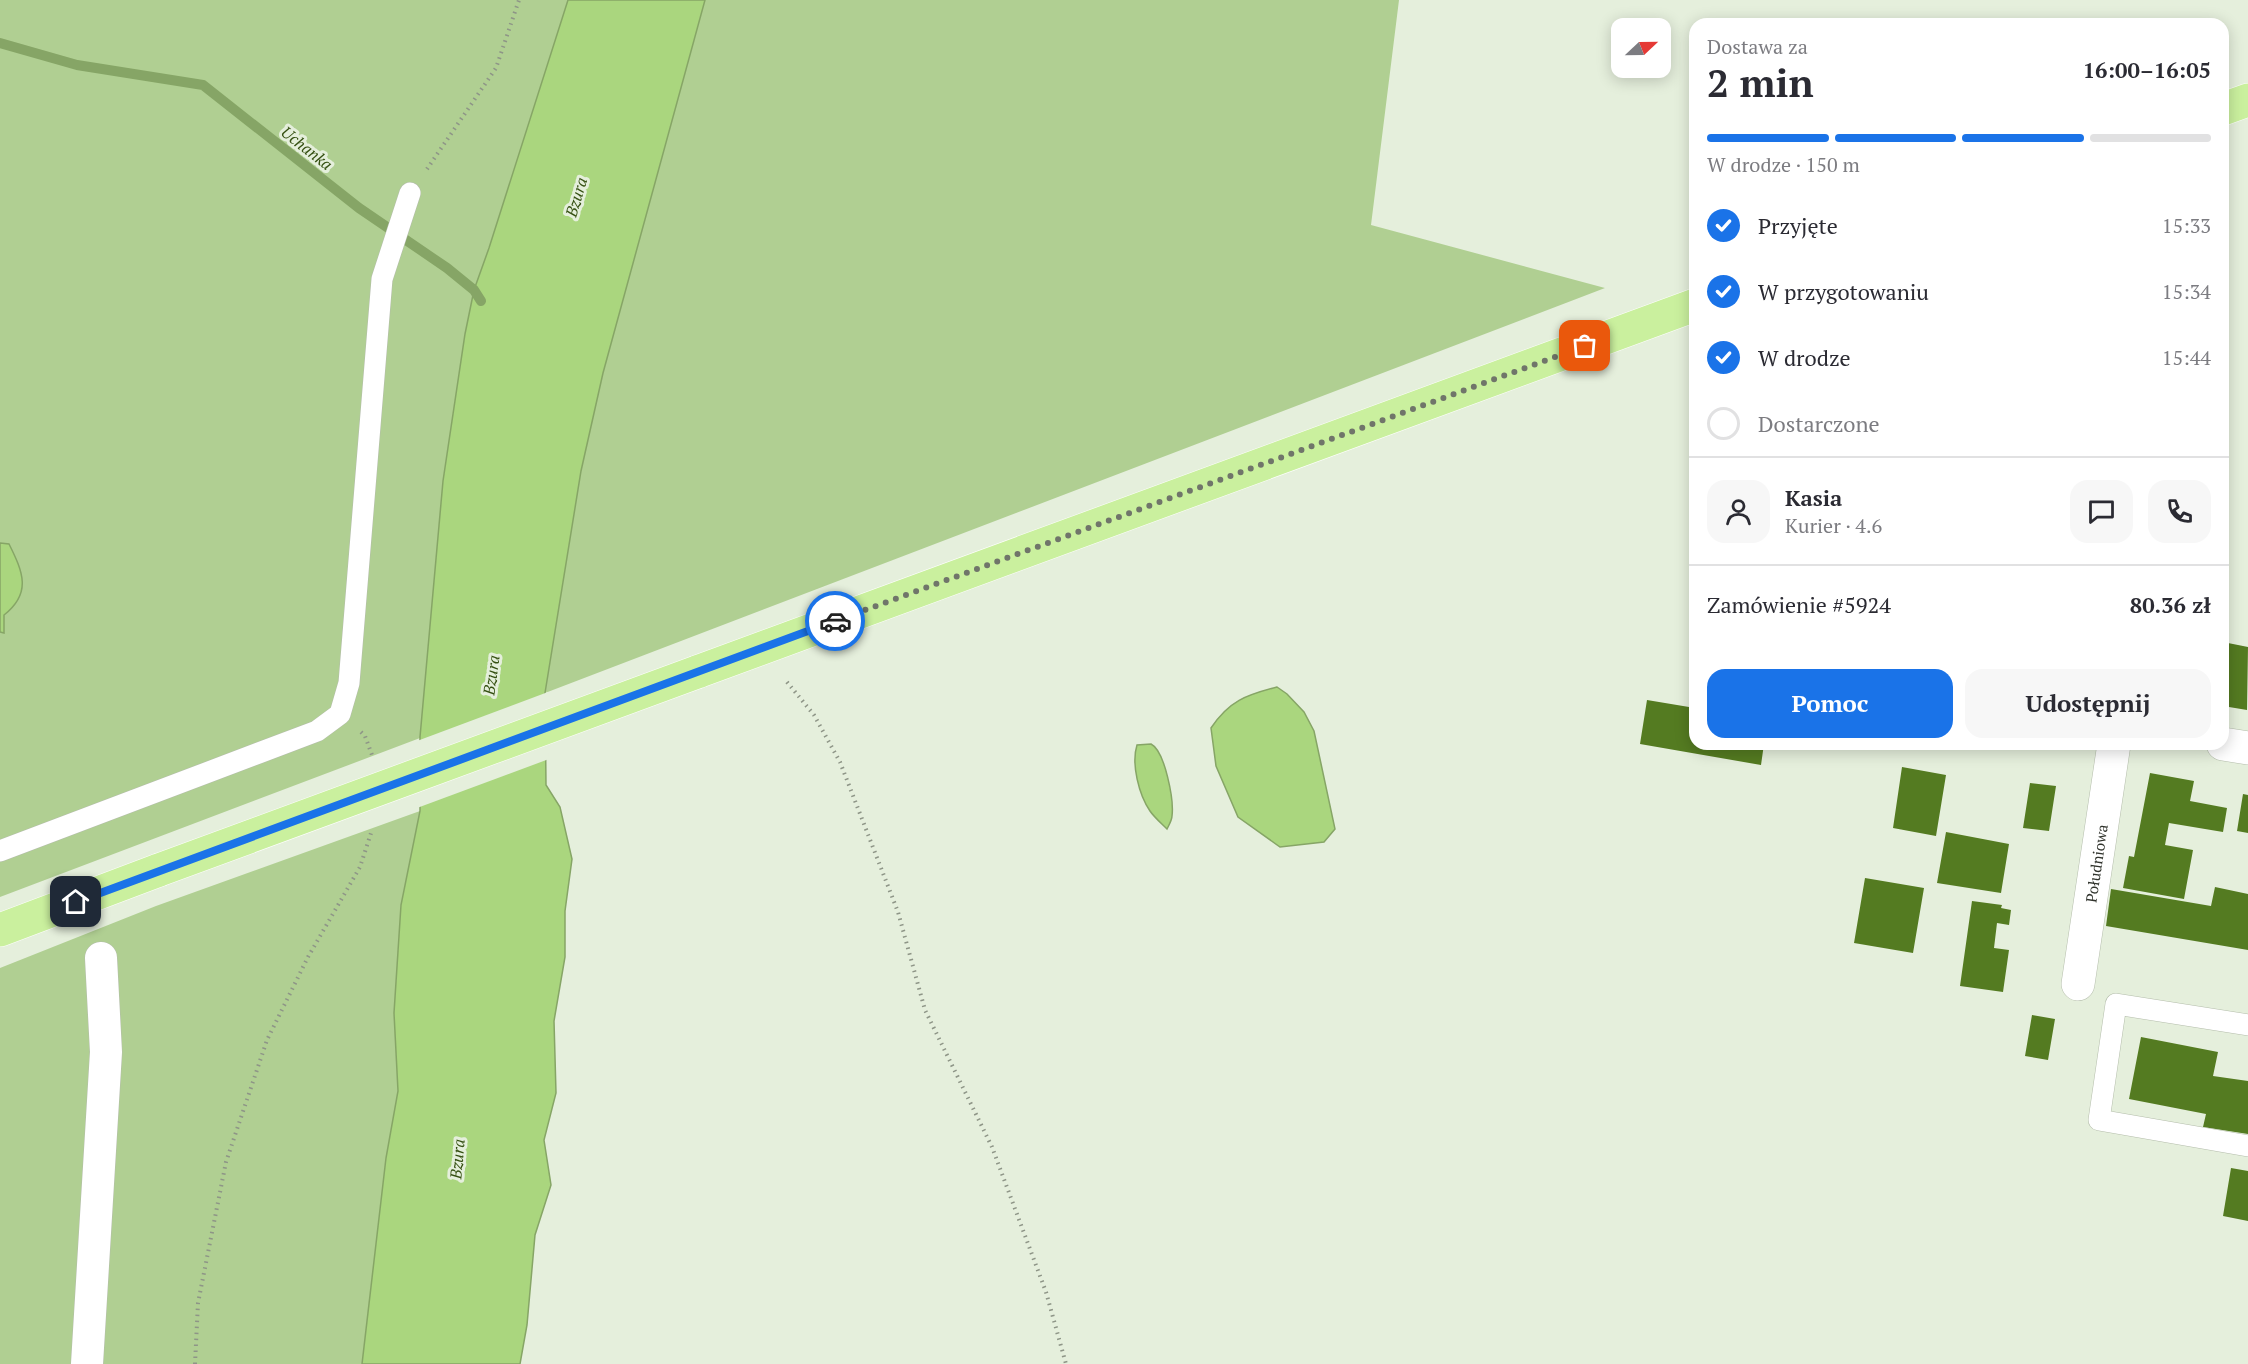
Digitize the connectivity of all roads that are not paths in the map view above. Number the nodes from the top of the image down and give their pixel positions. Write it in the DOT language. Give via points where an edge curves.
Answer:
graph roads {
  1 [pos="2248,99"];
  2 [pos="2229,107"];
  3 [pos="410,193"];
  4 [pos="1689,307"];
  5 [pos="2229,745"];
  6 [pos="2248,748"];
  7 [pos="2113,750"];
  8 [pos="0,850"];
  9 [pos="0,930"];
  10 [pos="101,958"];
  11 [pos="2078,984"];
  12 [pos="2248,1025"];
  13 [pos="2248,1146"];
  14 [pos="87,1364"];
  1 -- 2 [label="main road"];
  3 -- 8 [label="lane" via="382,279 349,683 340,714 317,731"];
  4 -- 9 [label="main road, bridge"];
  5 -- 6 [label="street"];
  7 -- 11 [label="street, Południowa"];
  10 -- 14 [label="street" via="106,1052"];
  12 -- 13 [label="lane" via="2116,1004 2099,1120"];
}
